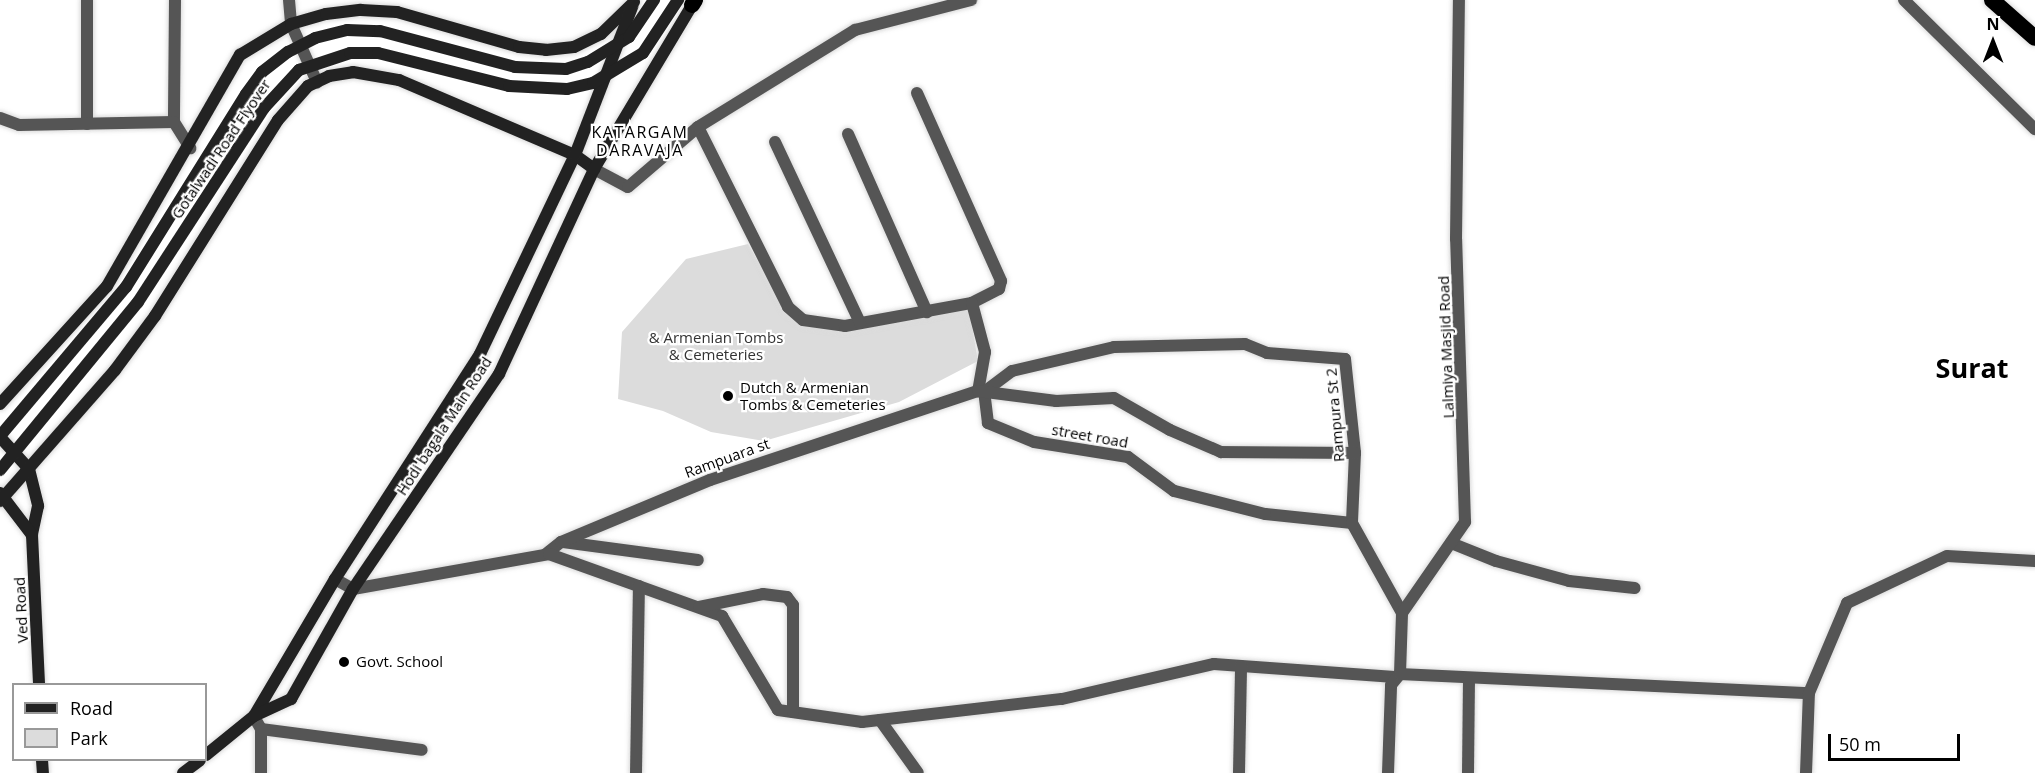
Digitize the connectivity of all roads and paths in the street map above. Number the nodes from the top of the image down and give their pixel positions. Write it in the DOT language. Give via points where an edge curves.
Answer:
graph roads {
  1 [pos="87,0"];
  2 [pos="175,0"];
  3 [pos="289,0"];
  4 [pos="654,0"];
  5 [pos="971,0"];
  6 [pos="1459,0"];
  7 [pos="1904,0"];
  8 [pos="1992,0"];
  9 [pos="633,1"];
  10 [pos="690,1"];
  11 [pos="291,24"];
  12 [pos="2035,38"];
  13 [pos="317,82"];
  14 [pos="917,93"];
  15 [pos="0,118"];
  16 [pos="174,122"];
  17 [pos="87,124"];
  18 [pos="698,128"];
  19 [pos="2035,129"];
  20 [pos="848,134"];
  21 [pos="775,142"];
  22 [pos="190,148"];
  23 [pos="575,155"];
  24 [pos="594,169"];
  25 [pos="972,303"];
  26 [pos="927,312"];
  27 [pos="860,323"];
  28 [pos="981,392"];
  29 [pos="0,404"];
  30 [pos="0,436"];
  31 [pos="1355,453"];
  32 [pos="29,468"];
  33 [pos="0,470"];
  34 [pos="1,497"];
  35 [pos="1352,523"];
  36 [pos="33,535"];
  37 [pos="561,542"];
  38 [pos="1450,543"];
  39 [pos="546,554"];
  40 [pos="698,560"];
  41 [pos="2035,561"];
  42 [pos="334,579"];
  43 [pos="639,586"];
  44 [pos="1635,588"];
  45 [pos="353,589"];
  46 [pos="698,608"];
  47 [pos="1402,613"];
  48 [pos="1241,666"];
  49 [pos="1398,676"];
  50 [pos="1469,678"];
  51 [pos="39,683"];
  52 [pos="1809,693"];
  53 [pos="793,712"];
  54 [pos="254,716"];
  55 [pos="880,720"];
  56 [pos="261,729"];
  57 [pos="422,750"];
  58 [pos="207,754"];
  59 [pos="198,761"];
  60 [pos="183,773"];
  61 [pos="261,773"];
  62 [pos="636,773"];
  63 [pos="918,773"];
  64 [pos="1239,773"];
  65 [pos="1388,773"];
  66 [pos="1468,773"];
  67 [pos="1806,773"];
  1 -- 17 [label="street"];
  2 -- 16 [label="street"];
  3 -- 11 [label="street"];
  4 -- 30 [label="main road, Gotalwadi Road Flyover, bridge" via="629,37 588,62 566,69 515,67 380,31 347,30 315,38 288,52 262,72 246,94 126,287"];
  5 -- 18 [label="street" via="855,30"];
  6 -- 38 [label="street, Lalmiya Masjid Road" via="1456,193 1465,522"];
  7 -- 19 [label="street"];
  8 -- 12 [label="highway"];
  9 -- 11 [label="main road" via="601,34 574,47 546,50 519,47 397,12 326,14"];
  9 -- 23 [label="main road, Hodi bagala Main Road"];
  10 -- 24 [label="main road, Hodi bagala Main Road"];
  10 -- 33 [label="main road, Gotalwadi Road Flyover, bridge" via="644,53 593,83 567,89 509,86 378,53 350,53 299,70 264,108 138,302"];
  11 -- 13 [label="street"];
  11 -- 22 [label="main road" via="240,56"];
  13 -- 23 [label="main road" via="353,72 399,80"];
  13 -- 32 [label="main road" via="292,100 155,316 115,370"];
  14 -- 25 [label="street" via="1001,281 999,289"];
  15 -- 17 [label="street" via="19,125"];
  16 -- 17 [label="street"];
  16 -- 22 [label="street"];
  18 -- 24 [label="street" via="628,187"];
  18 -- 27 [label="street" via="788,307 803,320 845,326"];
  20 -- 26 [label="street"];
  21 -- 27 [label="street"];
  22 -- 29 [label="main road" via="107,286"];
  23 -- 24 [label="main road"];
  23 -- 42 [label="main road, Hodi bagala Main Road" via="480,354"];
  24 -- 45 [label="main road, Hodi bagala Main Road" via="499,374"];
  25 -- 26 [label="street"];
  25 -- 28 [label="street" via="985,352"];
  26 -- 27 [label="street"];
  28 -- 31 [label="street, street road" via="1056,401 1114,398 1170,430 1221,452"];
  28 -- 31 [label="street, Rampura St 2" via="1012,371 1114,347 1245,344 1267,353 1345,359"];
  28 -- 35 [label="street, street road" via="988,423 1034,442 1128,457 1174,491 1264,514"];
  28 -- 37 [label="street, Rampuara st" via="764,459"];
  30 -- 32 [label="main road, Ved Road"];
  31 -- 35 [label="street, Rampura St 2"];
  32 -- 34 [label="main road"];
  32 -- 36 [label="main road, Ved Road" via="39,506"];
  34 -- 36 [label="main road"];
  35 -- 47 [label="street"];
  36 -- 51 [label="main road, Ved Road"];
  37 -- 39 [label="street, Rampuara st"];
  37 -- 40 [label="street"];
  38 -- 44 [label="street" via="1496,561 1569,581"];
  38 -- 47 [label="street, Lalmiya Masjid Road"];
  39 -- 43 [label="street"];
  39 -- 45 [label="street"];
  41 -- 52 [label="street" via="1947,556 1847,603"];
  42 -- 45 [label="street"];
  42 -- 54 [label="main road, Hodi bagala Main Road"];
  43 -- 46 [label="street"];
  43 -- 62 [label="street"];
  45 -- 54 [label="main road, Hodi bagala Main Road" via="291,699"];
  46 -- 53 [label="street" via="722,616 778,710"];
  46 -- 53 [label="street" via="763,594 787,597 793,605"];
  47 -- 49 [label="street"];
  48 -- 49 [label="street"];
  48 -- 55 [label="street" via="1214,664 1062,699"];
  48 -- 64 [label="street"];
  49 -- 50 [label="street"];
  49 -- 65 [label="street" via="1391,685"];
  50 -- 52 [label="street"];
  50 -- 66 [label="street"];
  52 -- 67 [label="street"];
  53 -- 55 [label="street" via="862,722"];
  54 -- 56 [label="street"];
  54 -- 58 [label="main road, Hodi bagala Main Road"];
  55 -- 63 [label="street"];
  56 -- 57 [label="street"];
  56 -- 61 [label="street"];
  59 -- 60 [label="main road"];
}
